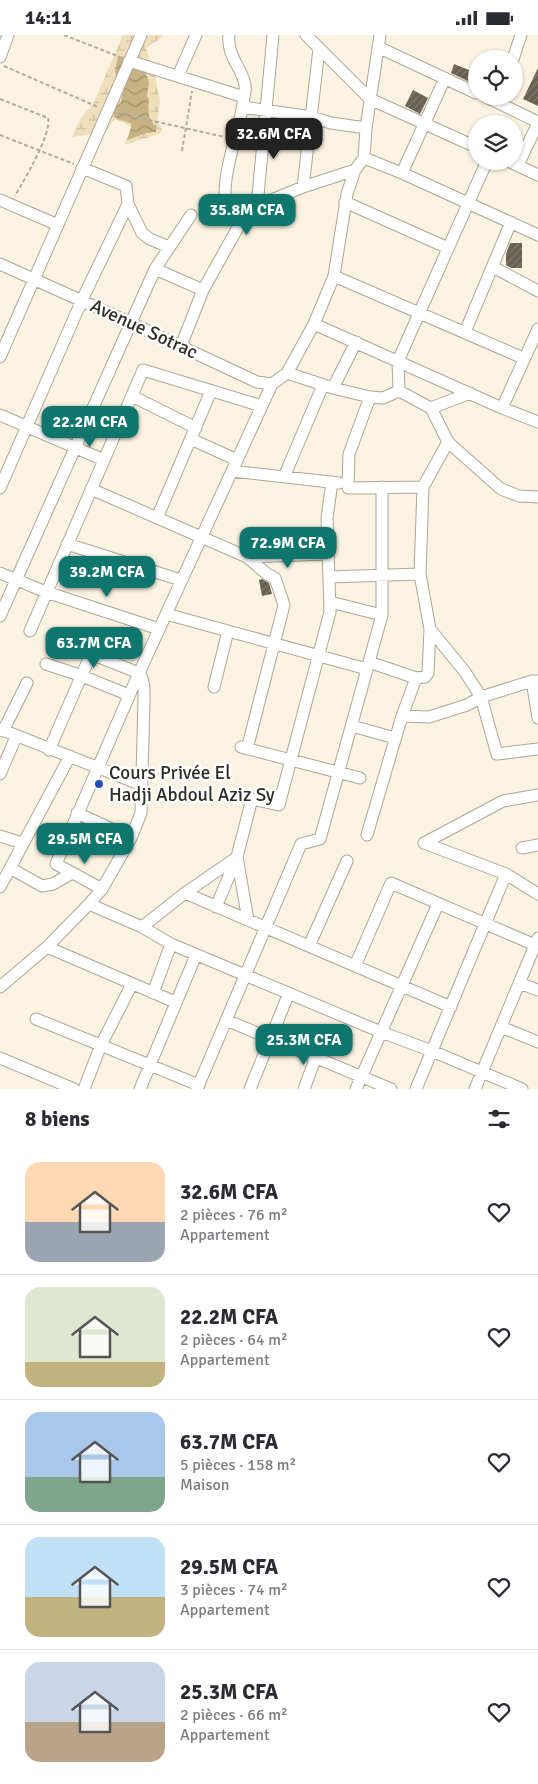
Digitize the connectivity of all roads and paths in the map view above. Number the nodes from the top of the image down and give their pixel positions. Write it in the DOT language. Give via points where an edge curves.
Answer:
graph roads {
  1 [pos="8,35"];
  2 [pos="64,35"];
  3 [pos="141,35"];
  4 [pos="196,35"];
  5 [pos="229,35"];
  6 [pos="273,35"];
  7 [pos="306,35"];
  8 [pos="380,35"];
  9 [pos="521,35"];
  10 [pos="378,47"];
  11 [pos="319,49"];
  12 [pos="516,50"];
  13 [pos="0,57"];
  14 [pos="129,61"];
  15 [pos="0,64"];
  16 [pos="178,76"];
  17 [pos="445,78"];
  18 [pos="193,81"];
  19 [pos="468,89"];
  20 [pos="0,99"];
  21 [pos="370,99"];
  22 [pos="244,102"];
  23 [pos="508,105"];
  24 [pos="107,111"];
  25 [pos="265,111"];
  26 [pos="312,117"];
  27 [pos="538,122"];
  28 [pos="424,124"];
  29 [pos="366,128"];
  30 [pos="186,129"];
  31 [pos="0,135"];
  32 [pos="235,140"];
  33 [pos="468,143"];
  34 [pos="523,147"];
  35 [pos="39,150"];
  36 [pos="182,151"];
  37 [pos="364,158"];
  38 [pos="82,168"];
  39 [pos="523,168"];
  40 [pos="355,170"];
  41 [pos="483,170"];
  42 [pos="402,173"];
  43 [pos="538,175"];
  44 [pos="303,187"];
  45 [pos="5,203"];
  46 [pos="345,203"];
  47 [pos="468,203"];
  48 [pos="128,204"];
  49 [pos="257,206"];
  50 [pos="191,215"];
  51 [pos="241,222"];
  52 [pos="512,222"];
  53 [pos="58,225"];
  54 [pos="538,235"];
  55 [pos="169,247"];
  56 [pos="448,248"];
  57 [pos="0,264"];
  58 [pos="492,267"];
  59 [pos="155,269"];
  60 [pos="334,276"];
  61 [pos="34,279"];
  62 [pos="202,290"];
  63 [pos="538,291"];
  64 [pos="82,301"];
  65 [pos="419,313"];
  66 [pos="131,323"];
  67 [pos="314,324"];
  68 [pos="538,329"];
  69 [pos="465,333"];
  70 [pos="356,342"];
  71 [pos="181,346"];
  72 [pos="0,357"];
  73 [pos="523,358"];
  74 [pos="398,361"];
  75 [pos="286,373"];
  76 [pos="272,384"];
  77 [pos="328,387"];
  78 [pos="211,391"];
  79 [pos="399,391"];
  80 [pos="470,393"];
  81 [pos="132,396"];
  82 [pos="370,397"];
  83 [pos="262,406"];
  84 [pos="431,408"];
  85 [pos="502,408"];
  86 [pos="0,415"];
  87 [pos="538,422"];
  88 [pos="27,427"];
  89 [pos="194,433"];
  90 [pos="448,442"];
  91 [pos="76,447"];
  92 [pos="104,459"];
  93 [pos="237,460"];
  94 [pos="232,471"];
  95 [pos="284,477"];
  96 [pos="332,482"];
  97 [pos="348,484"];
  98 [pos="382,487"];
  99 [pos="423,487"];
  100 [pos="0,488"];
  101 [pos="91,489"];
  102 [pos="538,497"];
  103 [pos="157,518"];
  104 [pos="201,537"];
  105 [pos="67,544"];
  106 [pos="328,554"];
  107 [pos="247,557"];
  108 [pos="0,573"];
  109 [pos="420,574"];
  110 [pos="382,576"];
  111 [pos="329,577"];
  112 [pos="16,579"];
  113 [pos="181,580"];
  114 [pos="46,592"];
  115 [pos="330,602"];
  116 [pos="166,614"];
  117 [pos="382,615"];
  118 [pos="0,616"];
  119 [pos="159,629"];
  120 [pos="430,629"];
  121 [pos="30,631"];
  122 [pos="228,631"];
  123 [pos="57,643"];
  124 [pos="274,644"];
  125 [pos="91,654"];
  126 [pos="319,656"];
  127 [pos="46,664"];
  128 [pos="368,665"];
  129 [pos="139,673"];
  130 [pos="82,676"];
  131 [pos="416,678"];
  132 [pos="535,681"];
  133 [pos="27,683"];
  134 [pos="214,687"];
  135 [pos="129,695"];
  136 [pos="481,697"];
  137 [pos="402,716"];
  138 [pos="538,718"];
  139 [pos="352,726"];
  140 [pos="2,730"];
  141 [pos="16,737"];
  142 [pos="395,738"];
  143 [pos="538,749"];
  144 [pos="49,750"];
  145 [pos="70,755"];
  146 [pos="291,761"];
  147 [pos="97,767"];
  148 [pos="339,773"];
  149 [pos="0,774"];
  150 [pos="360,778"];
  151 [pos="142,785"];
  152 [pos="538,795"];
  153 [pos="77,813"];
  154 [pos="367,835"];
  155 [pos="0,836"];
  156 [pos="131,838"];
  157 [pos="22,843"];
  158 [pos="538,845"];
  159 [pos="522,848"];
  160 [pos="237,857"];
  161 [pos="347,861"];
  162 [pos="10,868"];
  163 [pos="72,873"];
  164 [pos="506,875"];
  165 [pos="0,887"];
  166 [pos="102,889"];
  167 [pos="185,893"];
  168 [pos="538,894"];
  169 [pos="438,903"];
  170 [pos="89,904"];
  171 [pos="216,907"];
  172 [pos="248,921"];
  173 [pos="486,925"];
  174 [pos="142,927"];
  175 [pos="265,928"];
  176 [pos="171,944"];
  177 [pos="309,946"];
  178 [pos="47,947"];
  179 [pos="536,948"];
  180 [pos="196,955"];
  181 [pos="355,966"];
  182 [pos="246,976"];
  183 [pos="519,983"];
  184 [pos="132,984"];
  185 [pos="401,986"];
  186 [pos="0,987"];
  187 [pos="538,990"];
  188 [pos="153,993"];
  189 [pos="290,993"];
  190 [pos="175,1002"];
  191 [pos="451,1007"];
  192 [pos="36,1019"];
  193 [pos="226,1020"];
  194 [pos="501,1027"];
  195 [pos="381,1032"];
  196 [pos="270,1038"];
  197 [pos="538,1042"];
  198 [pos="102,1045"];
  199 [pos="432,1051"];
  200 [pos="316,1057"];
  201 [pos="0,1058"];
  202 [pos="150,1065"];
  203 [pos="482,1072"];
  204 [pos="361,1076"];
  205 [pos="198,1087"];
  206 [pos="74,1089"];
  207 [pos="84,1089"];
  208 [pos="140,1089"];
  209 [pos="250,1089"];
  210 [pos="304,1089"];
  211 [pos="356,1089"];
  212 [pos="392,1089"];
  213 [pos="416,1089"];
  214 [pos="475,1089"];
  215 [pos="522,1089"];
  1 -- 13 [label="street"];
  2 -- 14 [label="path"];
  3 -- 14 [label="street"];
  4 -- 16 [label="street"];
  5 -- 22 [label="street" via="231,56 245,81"];
  6 -- 25 [label="street"];
  7 -- 11 [label="street"];
  8 -- 10 [label="street"];
  9 -- 12 [label="street"];
  10 -- 17 [label="street"];
  10 -- 21 [label="street"];
  11 -- 21 [label="street"];
  11 -- 26 [label="street"];
  14 -- 16 [label="street"];
  14 -- 24 [label="street"];
  15 -- 24 [label="path"];
  16 -- 18 [label="street"];
  17 -- 19 [label="street"];
  17 -- 28 [label="street"];
  18 -- 22 [label="street"];
  18 -- 30 [label="path"];
  20 -- 35 [label="path" via="48,118"];
  21 -- 28 [label="street"];
  21 -- 29 [label="street"];
  22 -- 25 [label="street"];
  22 -- 32 [label="street"];
  23 -- 27 [label="street"];
  24 -- 30 [label="path"];
  24 -- 38 [label="street"];
  25 -- 26 [label="street"];
  25 -- 49 [label="street"];
  26 -- 29 [label="street"];
  26 -- 44 [label="street"];
  27 -- 34 [label="street"];
  28 -- 33 [label="street"];
  28 -- 42 [label="street"];
  29 -- 37 [label="street"];
  30 -- 32 [label="path"];
  30 -- 36 [label="path"];
  31 -- 35 [label="path"];
  32 -- 51 [label="street" via="228,166 226,205 230,214"];
  35 -- 38 [label="path"];
  35 -- 45 [label="path"];
  37 -- 40 [label="street"];
  37 -- 42 [label="street"];
  38 -- 48 [label="street" via="126,186"];
  38 -- 53 [label="street"];
  39 -- 43 [label="street"];
  40 -- 44 [label="street"];
  40 -- 46 [label="street"];
  41 -- 47 [label="street"];
  42 -- 47 [label="street"];
  44 -- 49 [label="street"];
  45 -- 53 [label="street"];
  46 -- 56 [label="street"];
  46 -- 60 [label="street"];
  47 -- 52 [label="street"];
  47 -- 56 [label="street"];
  48 -- 55 [label="street" via="142,233"];
  48 -- 64 [label="street"];
  49 -- 51 [label="street"];
  50 -- 55 [label="street"];
  51 -- 62 [label="street"];
  52 -- 54 [label="street"];
  52 -- 58 [label="street"];
  53 -- 61 [label="street"];
  55 -- 59 [label="street"];
  56 -- 65 [label="street"];
  57 -- 61 [label="street, Avenue Sotrac"];
  58 -- 63 [label="street"];
  58 -- 69 [label="street"];
  59 -- 62 [label="street"];
  59 -- 66 [label="street"];
  60 -- 65 [label="street"];
  60 -- 67 [label="street"];
  61 -- 64 [label="street, Avenue Sotrac"];
  61 -- 72 [label="street"];
  62 -- 71 [label="street"];
  64 -- 66 [label="street, Avenue Sotrac"];
  64 -- 88 [label="street"];
  65 -- 69 [label="street"];
  65 -- 74 [label="street"];
  66 -- 71 [label="street, Avenue Sotrac"];
  66 -- 91 [label="street"];
  67 -- 70 [label="street"];
  67 -- 75 [label="street"];
  68 -- 73 [label="street"];
  69 -- 73 [label="street"];
  70 -- 74 [label="street"];
  70 -- 77 [label="street"];
  71 -- 76 [label="street, Avenue Sotrac" via="257,383"];
  73 -- 85 [label="street"];
  74 -- 79 [label="street"];
  74 -- 80 [label="street"];
  75 -- 76 [label="street"];
  75 -- 77 [label="street"];
  76 -- 83 [label="street"];
  77 -- 82 [label="street"];
  77 -- 95 [label="street"];
  78 -- 81 [label="street" via="143,371"];
  78 -- 83 [label="street"];
  78 -- 89 [label="street"];
  79 -- 82 [label="street" via="383,398"];
  79 -- 84 [label="street"];
  80 -- 84 [label="street"];
  80 -- 85 [label="street"];
  81 -- 89 [label="street"];
  81 -- 92 [label="street"];
  82 -- 97 [label="street" via="349,453"];
  83 -- 93 [label="street"];
  84 -- 90 [label="street"];
  85 -- 87 [label="street"];
  86 -- 88 [label="street"];
  88 -- 91 [label="street"];
  88 -- 100 [label="street"];
  89 -- 93 [label="street"];
  89 -- 103 [label="street"];
  90 -- 99 [label="street"];
  90 -- 102 [label="street" via="501,489 519,496"];
  91 -- 92 [label="street"];
  91 -- 112 [label="street"];
  92 -- 101 [label="street"];
  93 -- 94 [label="street"];
  94 -- 95 [label="street"];
  94 -- 104 [label="street"];
  95 -- 96 [label="street"];
  96 -- 97 [label="street"];
  96 -- 106 [label="street" via="327,518"];
  97 -- 98 [label="street" via="348,488"];
  98 -- 99 [label="street"];
  98 -- 110 [label="street"];
  99 -- 109 [label="street"];
  101 -- 103 [label="street"];
  101 -- 105 [label="street"];
  103 -- 104 [label="street"];
  104 -- 107 [label="street"];
  104 -- 113 [label="street"];
  105 -- 113 [label="street"];
  105 -- 114 [label="street"];
  106 -- 107 [label="street"];
  106 -- 111 [label="street"];
  107 -- 124 [label="street" via="275,578 279,587 284,605"];
  108 -- 112 [label="street"];
  109 -- 110 [label="street"];
  109 -- 120 [label="street"];
  110 -- 111 [label="street"];
  110 -- 117 [label="street"];
  111 -- 115 [label="street"];
  112 -- 114 [label="street"];
  112 -- 118 [label="street"];
  113 -- 116 [label="street"];
  114 -- 119 [label="street"];
  114 -- 121 [label="street"];
  115 -- 117 [label="street"];
  115 -- 126 [label="street"];
  116 -- 119 [label="street"];
  116 -- 122 [label="street"];
  117 -- 128 [label="street"];
  119 -- 129 [label="street"];
  120 -- 131 [label="street" via="428,673 426,677"];
  120 -- 136 [label="street" via="465,671"];
  122 -- 124 [label="street"];
  122 -- 134 [label="street"];
  123 -- 125 [label="street"];
  124 -- 126 [label="street"];
  124 -- 146 [label="street" via="243,748"];
  125 -- 129 [label="street"];
  125 -- 130 [label="street"];
  126 -- 128 [label="street"];
  126 -- 146 [label="street"];
  127 -- 130 [label="street"];
  128 -- 131 [label="street"];
  128 -- 139 [label="street"];
  129 -- 135 [label="street"];
  129 -- 151 [label="street" via="144,685"];
  130 -- 135 [label="street"];
  130 -- 144 [label="street"];
  131 -- 137 [label="street"];
  132 -- 136 [label="street"];
  132 -- 138 [label="street"];
  133 -- 140 [label="street"];
  135 -- 147 [label="street"];
  136 -- 137 [label="street" via="468,705 429,717"];
  136 -- 143 [label="street" via="497,754"];
  137 -- 142 [label="street"];
  139 -- 142 [label="street"];
  139 -- 148 [label="street"];
  140 -- 141 [label="street"];
  141 -- 144 [label="street"];
  141 -- 149 [label="street"];
  142 -- 154 [label="street"];
  144 -- 145 [label="street"];
  145 -- 147 [label="street"];
  145 -- 157 [label="street"];
  146 -- 148 [label="street"];
  146 -- 160 [label="street" via="279,805 252,799"];
  147 -- 151 [label="street"];
  147 -- 153 [label="street"];
  148 -- 150 [label="street"];
  148 -- 175 [label="street" via="320,839 301,844"];
  151 -- 156 [label="street" via="141,813"];
  152 -- 164 [label="street" via="503,801 424,843"];
  153 -- 156 [label="street"];
  153 -- 163 [label="street" via="56,864"];
  155 -- 157 [label="street"];
  156 -- 166 [label="street"];
  157 -- 162 [label="street"];
  158 -- 159 [label="street"];
  160 -- 167 [label="street"];
  160 -- 171 [label="street"];
  160 -- 172 [label="street"];
  161 -- 177 [label="street"];
  162 -- 163 [label="street" via="42,886 53,884"];
  162 -- 165 [label="street"];
  163 -- 166 [label="street"];
  164 -- 168 [label="street"];
  164 -- 173 [label="street"];
  166 -- 170 [label="street"];
  167 -- 171 [label="street"];
  167 -- 174 [label="street"];
  169 -- 173 [label="street"];
  169 -- 181 [label="street" via="391,883"];
  169 -- 185 [label="street"];
  170 -- 174 [label="street"];
  170 -- 178 [label="street"];
  171 -- 172 [label="street"];
  172 -- 175 [label="street"];
  173 -- 179 [label="street"];
  173 -- 191 [label="street"];
  174 -- 176 [label="street"];
  175 -- 177 [label="street"];
  175 -- 182 [label="street"];
  176 -- 180 [label="street"];
  176 -- 188 [label="street"];
  177 -- 181 [label="street"];
  178 -- 184 [label="street"];
  178 -- 186 [label="street"];
  179 -- 183 [label="street"];
  180 -- 182 [label="street"];
  180 -- 190 [label="street"];
  181 -- 185 [label="street"];
  182 -- 189 [label="street"];
  182 -- 193 [label="street"];
  183 -- 187 [label="street"];
  183 -- 194 [label="street"];
  184 -- 188 [label="street"];
  184 -- 198 [label="street"];
  185 -- 191 [label="street"];
  185 -- 195 [label="street"];
  188 -- 190 [label="street"];
  189 -- 195 [label="street"];
  189 -- 196 [label="street"];
  190 -- 202 [label="street"];
  191 -- 199 [label="street"];
  192 -- 198 [label="street"];
  193 -- 196 [label="street"];
  193 -- 205 [label="street"];
  194 -- 197 [label="street"];
  194 -- 203 [label="street"];
  195 -- 199 [label="street"];
  195 -- 204 [label="street"];
  196 -- 200 [label="street"];
  196 -- 209 [label="street"];
  198 -- 202 [label="street"];
  198 -- 207 [label="street"];
  199 -- 203 [label="street"];
  199 -- 213 [label="street"];
  200 -- 204 [label="street"];
  200 -- 210 [label="street"];
  201 -- 206 [label="street"];
  202 -- 205 [label="street"];
  202 -- 208 [label="street"];
  203 -- 214 [label="street"];
  203 -- 215 [label="street"];
  204 -- 211 [label="street"];
  204 -- 212 [label="street"];
}
